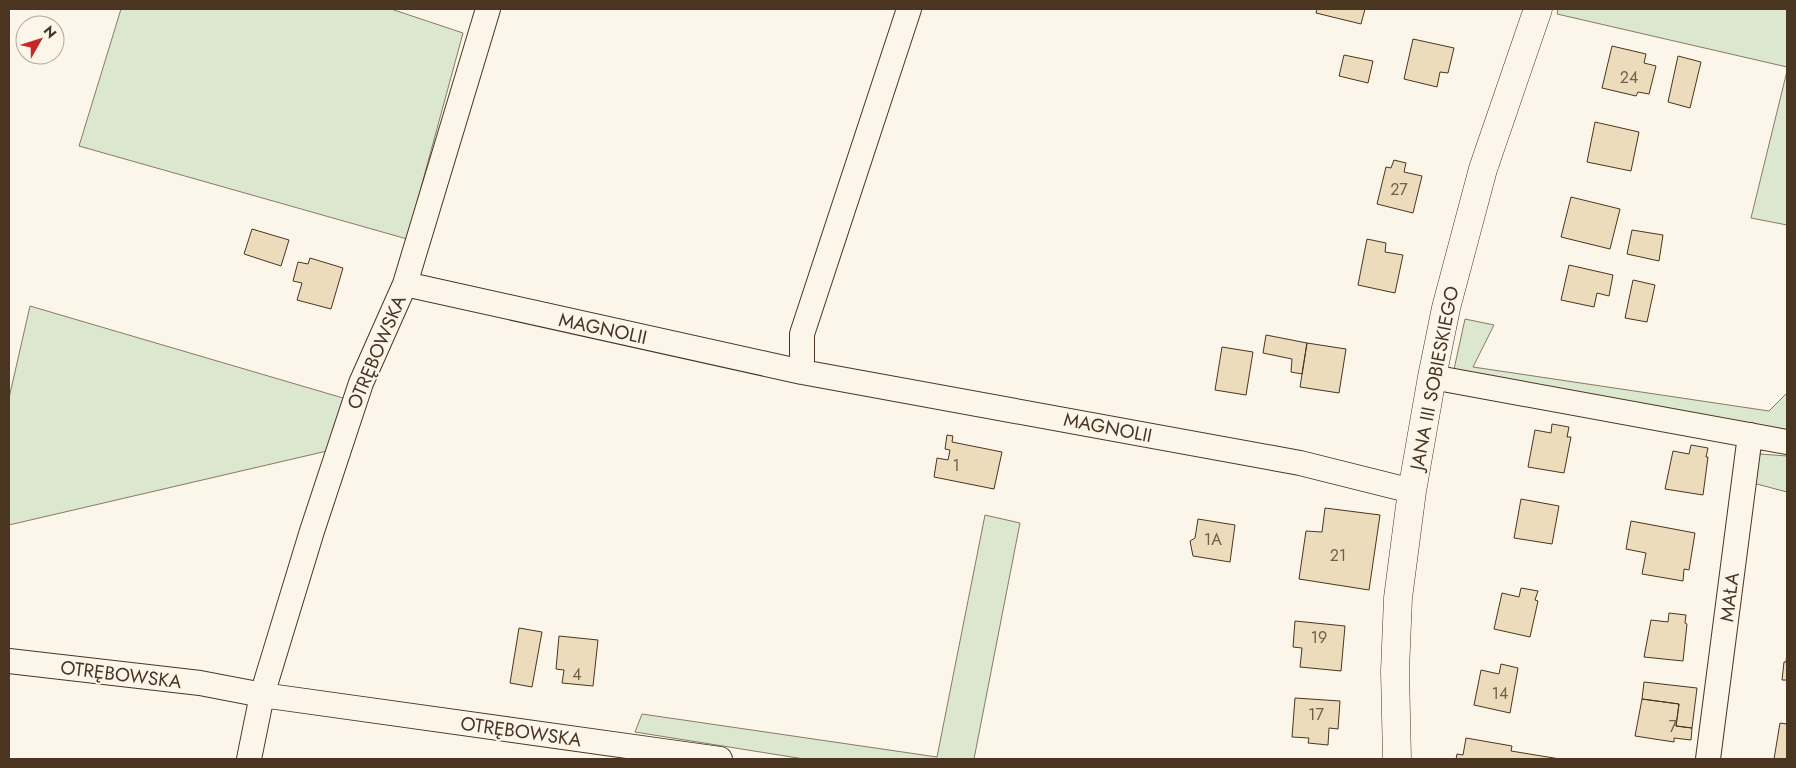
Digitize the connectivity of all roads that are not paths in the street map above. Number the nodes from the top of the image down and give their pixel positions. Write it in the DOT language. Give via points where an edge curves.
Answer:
graph roads {
  1 [pos="488,9"];
  2 [pos="909,9"];
  3 [pos="1538,9"];
  4 [pos="405,284"];
  5 [pos="802,372"];
  6 [pos="1432,377"];
  7 [pos="1750,435"];
  8 [pos="1787,442"];
  9 [pos="1412,491"];
  10 [pos="9,661"];
  11 [pos="262,694"];
  12 [pos="249,759"];
  13 [pos="720,759"];
  14 [pos="1397,759"];
  15 [pos="1708,759"];
  1 -- 4 [label="street, OTRĘBOWSKA"];
  2 -- 5 [label="street" via="802,334"];
  3 -- 6 [label="street, JANA III SOBIESKIEGO" via="1483,169 1446,308"];
  4 -- 5 [label="street, MAGNOLII"];
  4 -- 11 [label="street, OTRĘBOWSKA" via="361,383"];
  5 -- 9 [label="street, MAGNOLII" via="1300,463"];
  6 -- 7 [label="street"];
  6 -- 9 [label="street, JANA III SOBIESKIEGO"];
  7 -- 8 [label="street"];
  7 -- 15 [label="street, MAŁA"];
  9 -- 14 [label="street, JANA III SOBIESKIEGO" via="1398,598"];
  10 -- 11 [label="street, OTRĘBOWSKA" via="190,682"];
  11 -- 12 [label="street"];
  11 -- 13 [label="street, OTRĘBOWSKA"];
}
